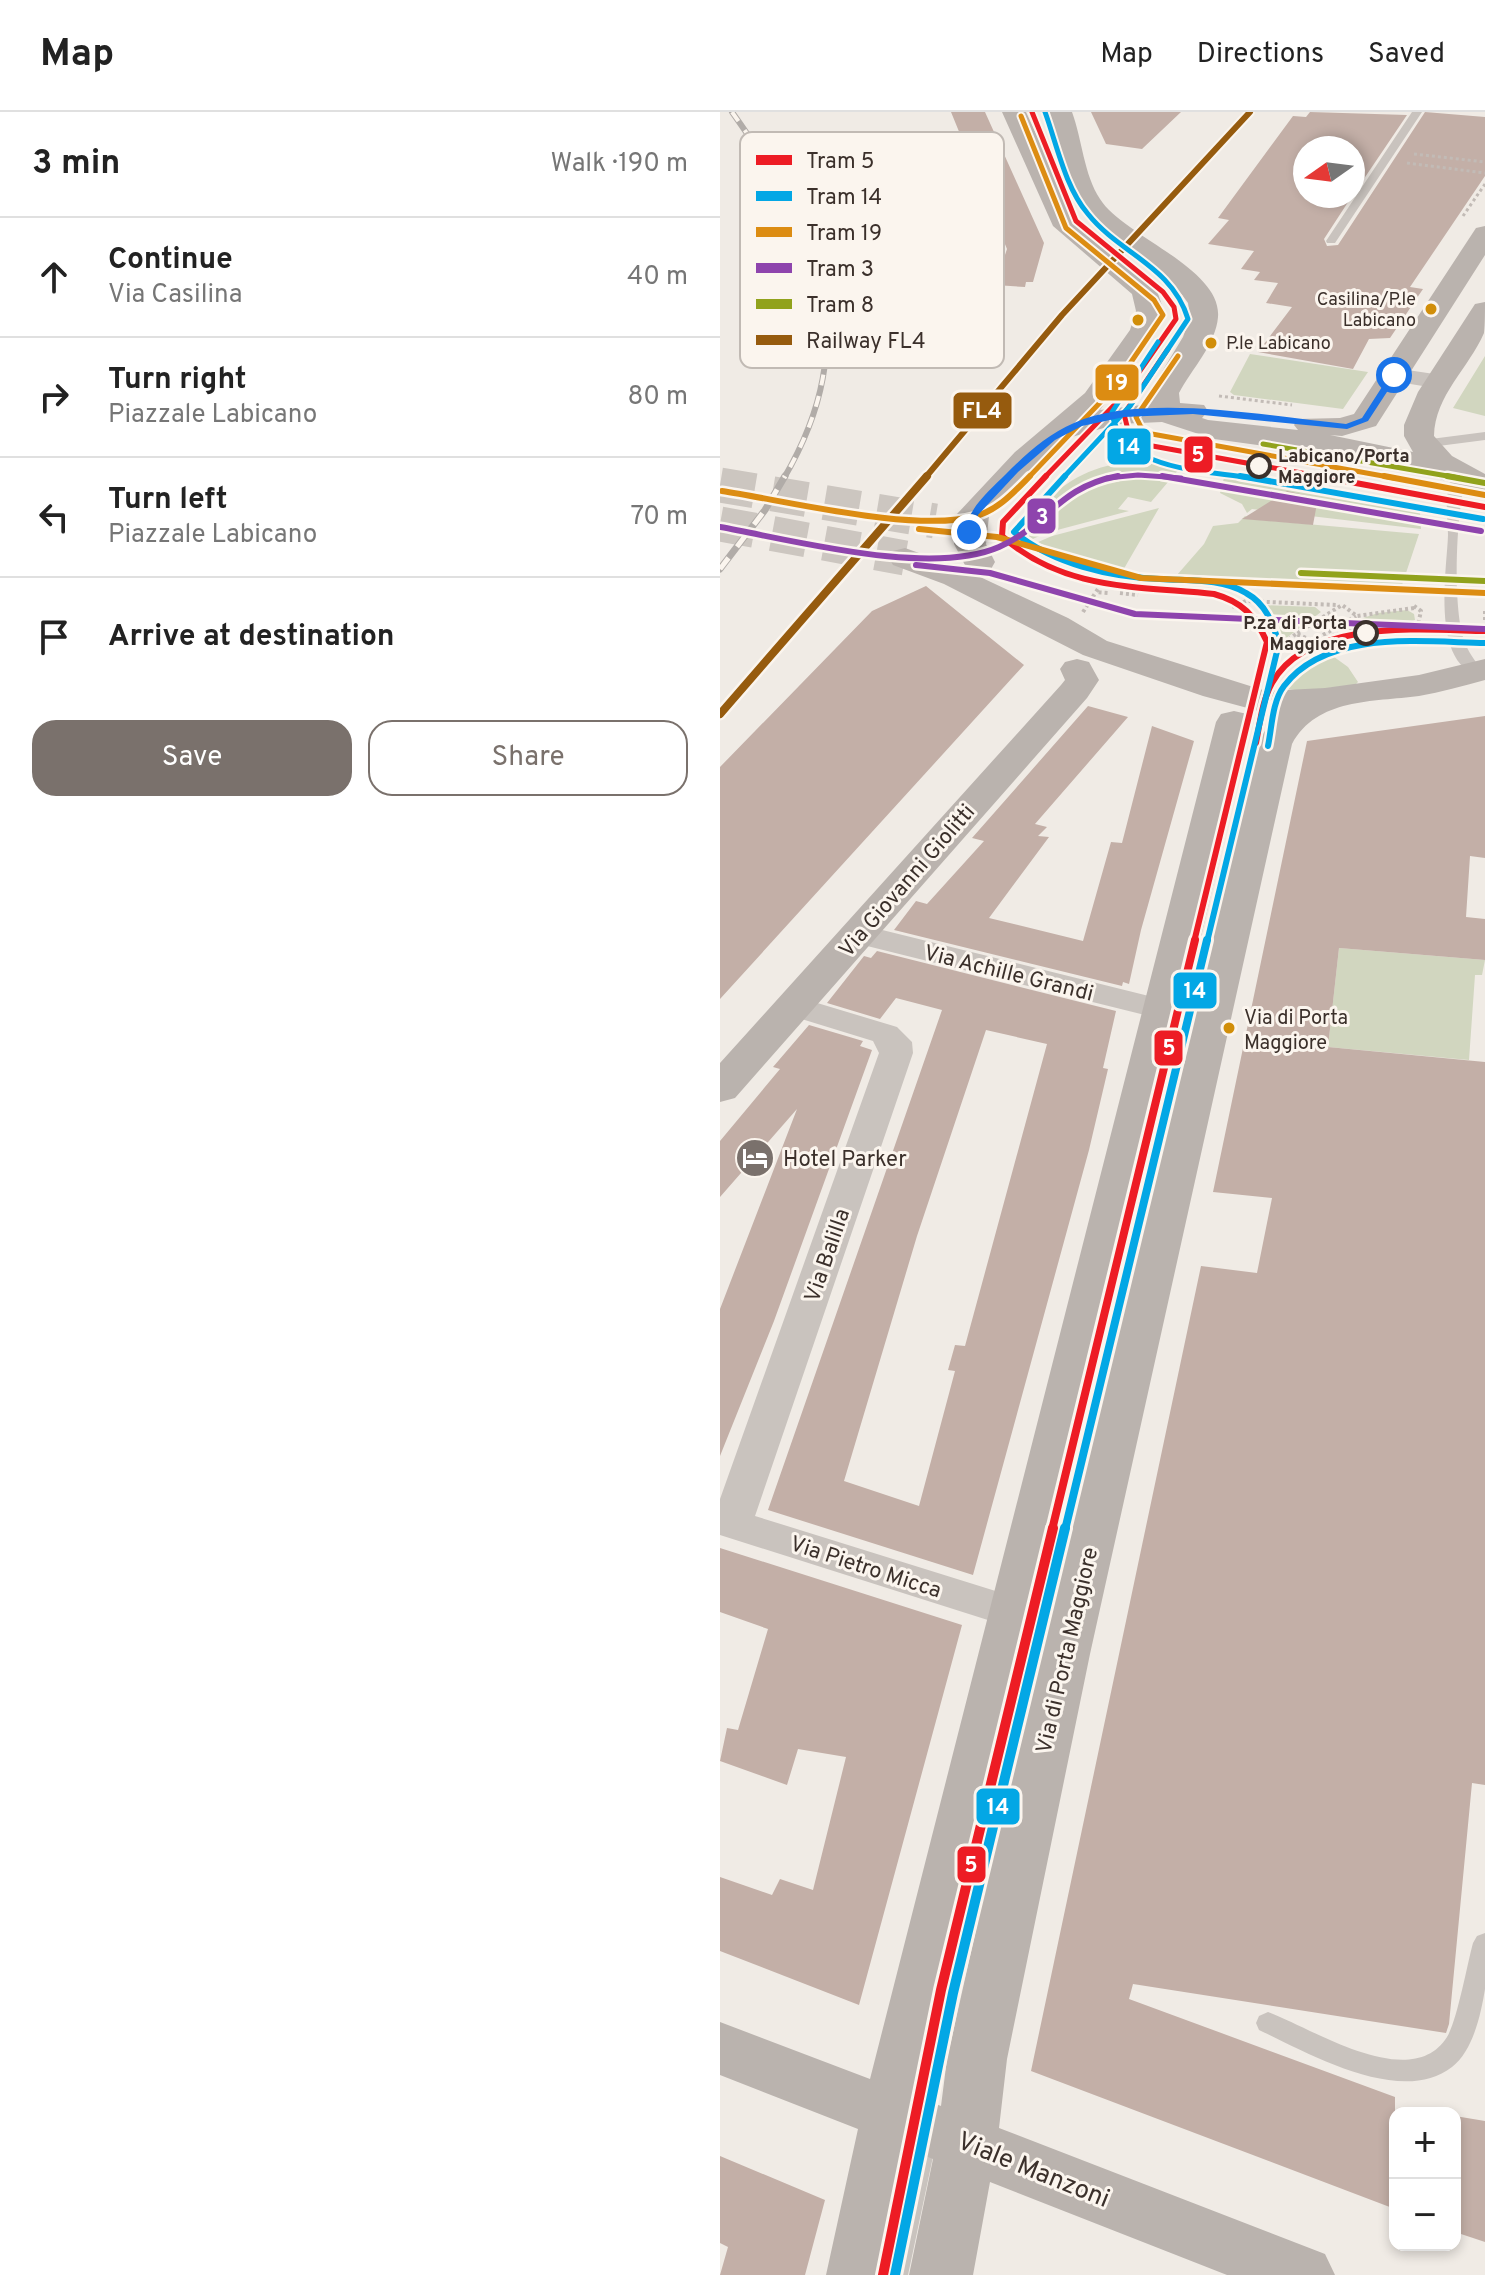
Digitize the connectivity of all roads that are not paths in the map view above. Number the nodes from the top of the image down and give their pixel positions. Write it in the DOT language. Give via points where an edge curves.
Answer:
graph roads {
  1 [pos="1014,112"];
  2 [pos="1060,112"];
  3 [pos="1417,112"];
  4 [pos="1485,234"];
  5 [pos="1331,241"];
  6 [pos="1485,310"];
  7 [pos="1394,375"];
  8 [pos="1441,382"];
  9 [pos="1169,411"];
  10 [pos="1058,433"];
  11 [pos="1485,436"];
  12 [pos="1423,444"];
  13 [pos="1477,480"];
  14 [pos="942,522"];
  15 [pos="969,557"];
  16 [pos="905,558"];
  17 [pos="1012,606"];
  18 [pos="1077,669"];
  19 [pos="1483,680"];
  20 [pos="1335,697"];
  21 [pos="1275,728"];
  22 [pos="858,934"];
  23 [pos="794,1006"];
  24 [pos="1161,1009"];
  25 [pos="720,1089"];
  26 [pos="726,1522"];
  27 [pos="1013,1612"];
  28 [pos="1485,1943"];
  29 [pos="1268,2023"];
  30 [pos="720,2048"];
  31 [pos="929,2127"];
  32 [pos="858,2275"];
  33 [pos="895,2275"];
  34 [pos="941,2275"];
  35 [pos="1303,2275"];
  1 -- 10 [label="main road" via="1062,220 1138,284 1150,307 1144,330 1114,374"];
  2 -- 9 [label="main road" via="1091,207 1202,300 1204,317 1164,393"];
  3 -- 5 [label="lane"];
  4 -- 7 [label="main road"];
  6 -- 8 [label="main road"];
  7 -- 8 [label="street"];
  7 -- 9 [label="main road" via="1365,420 1347,427"];
  8 -- 12 [label="main road" via="1418,424"];
  9 -- 10 [label="main road" via="1098,418"];
  9 -- 13 [label="main road" via="1200,426 1366,451"];
  10 -- 13 [label="main road" via="1112,428"];
  10 -- 15 [label="main road" via="1026,459"];
  11 -- 12 [label="lane"];
  12 -- 13 [label="main road" via="1437,460"];
  13 -- 19 [label="lane" via="1454,494 1451,594 1456,640"];
  14 -- 15 [label="main road"];
  15 -- 16 [label="main road"];
  15 -- 17 [label="main road"];
  17 -- 18 [label="main road" via="1040,640"];
  17 -- 20 [label="main road" via="1095,648 1241,698 1275,703"];
  18 -- 21 [label="main road" via="1105,682"];
  18 -- 22 [label="main road, Via Giovanni Giolitti" via="1082,675 1079,686"];
  19 -- 20 [label="main road"];
  19 -- 21 [label="main road"];
  20 -- 21 [label="main road"];
  21 -- 24 [label="main road"];
  21 -- 31 [label="main road, Via di Porta Maggiore" via="977,2059"];
  22 -- 23 [label="main road, Via Giovanni Giolitti"];
  22 -- 24 [label="street, Via Achille Grandi"];
  23 -- 25 [label="main road, Via Giovanni Giolitti"];
  23 -- 26 [label="street, Via Balilla" via="885,1034 895,1042 896,1053"];
  24 -- 27 [label="main road"];
  26 -- 27 [label="street, Via Pietro Micca"];
  27 -- 31 [label="main road"];
  28 -- 29 [label="lane" via="1459,2040 1453,2052 1433,2067 1372,2067"];
  30 -- 31 [label="main road, Viale Manzoni"];
  31 -- 32 [label="main road"];
  31 -- 33 [label="lane"];
  31 -- 34 [label="main road"];
  31 -- 35 [label="main road, Viale Manzoni"];
}
